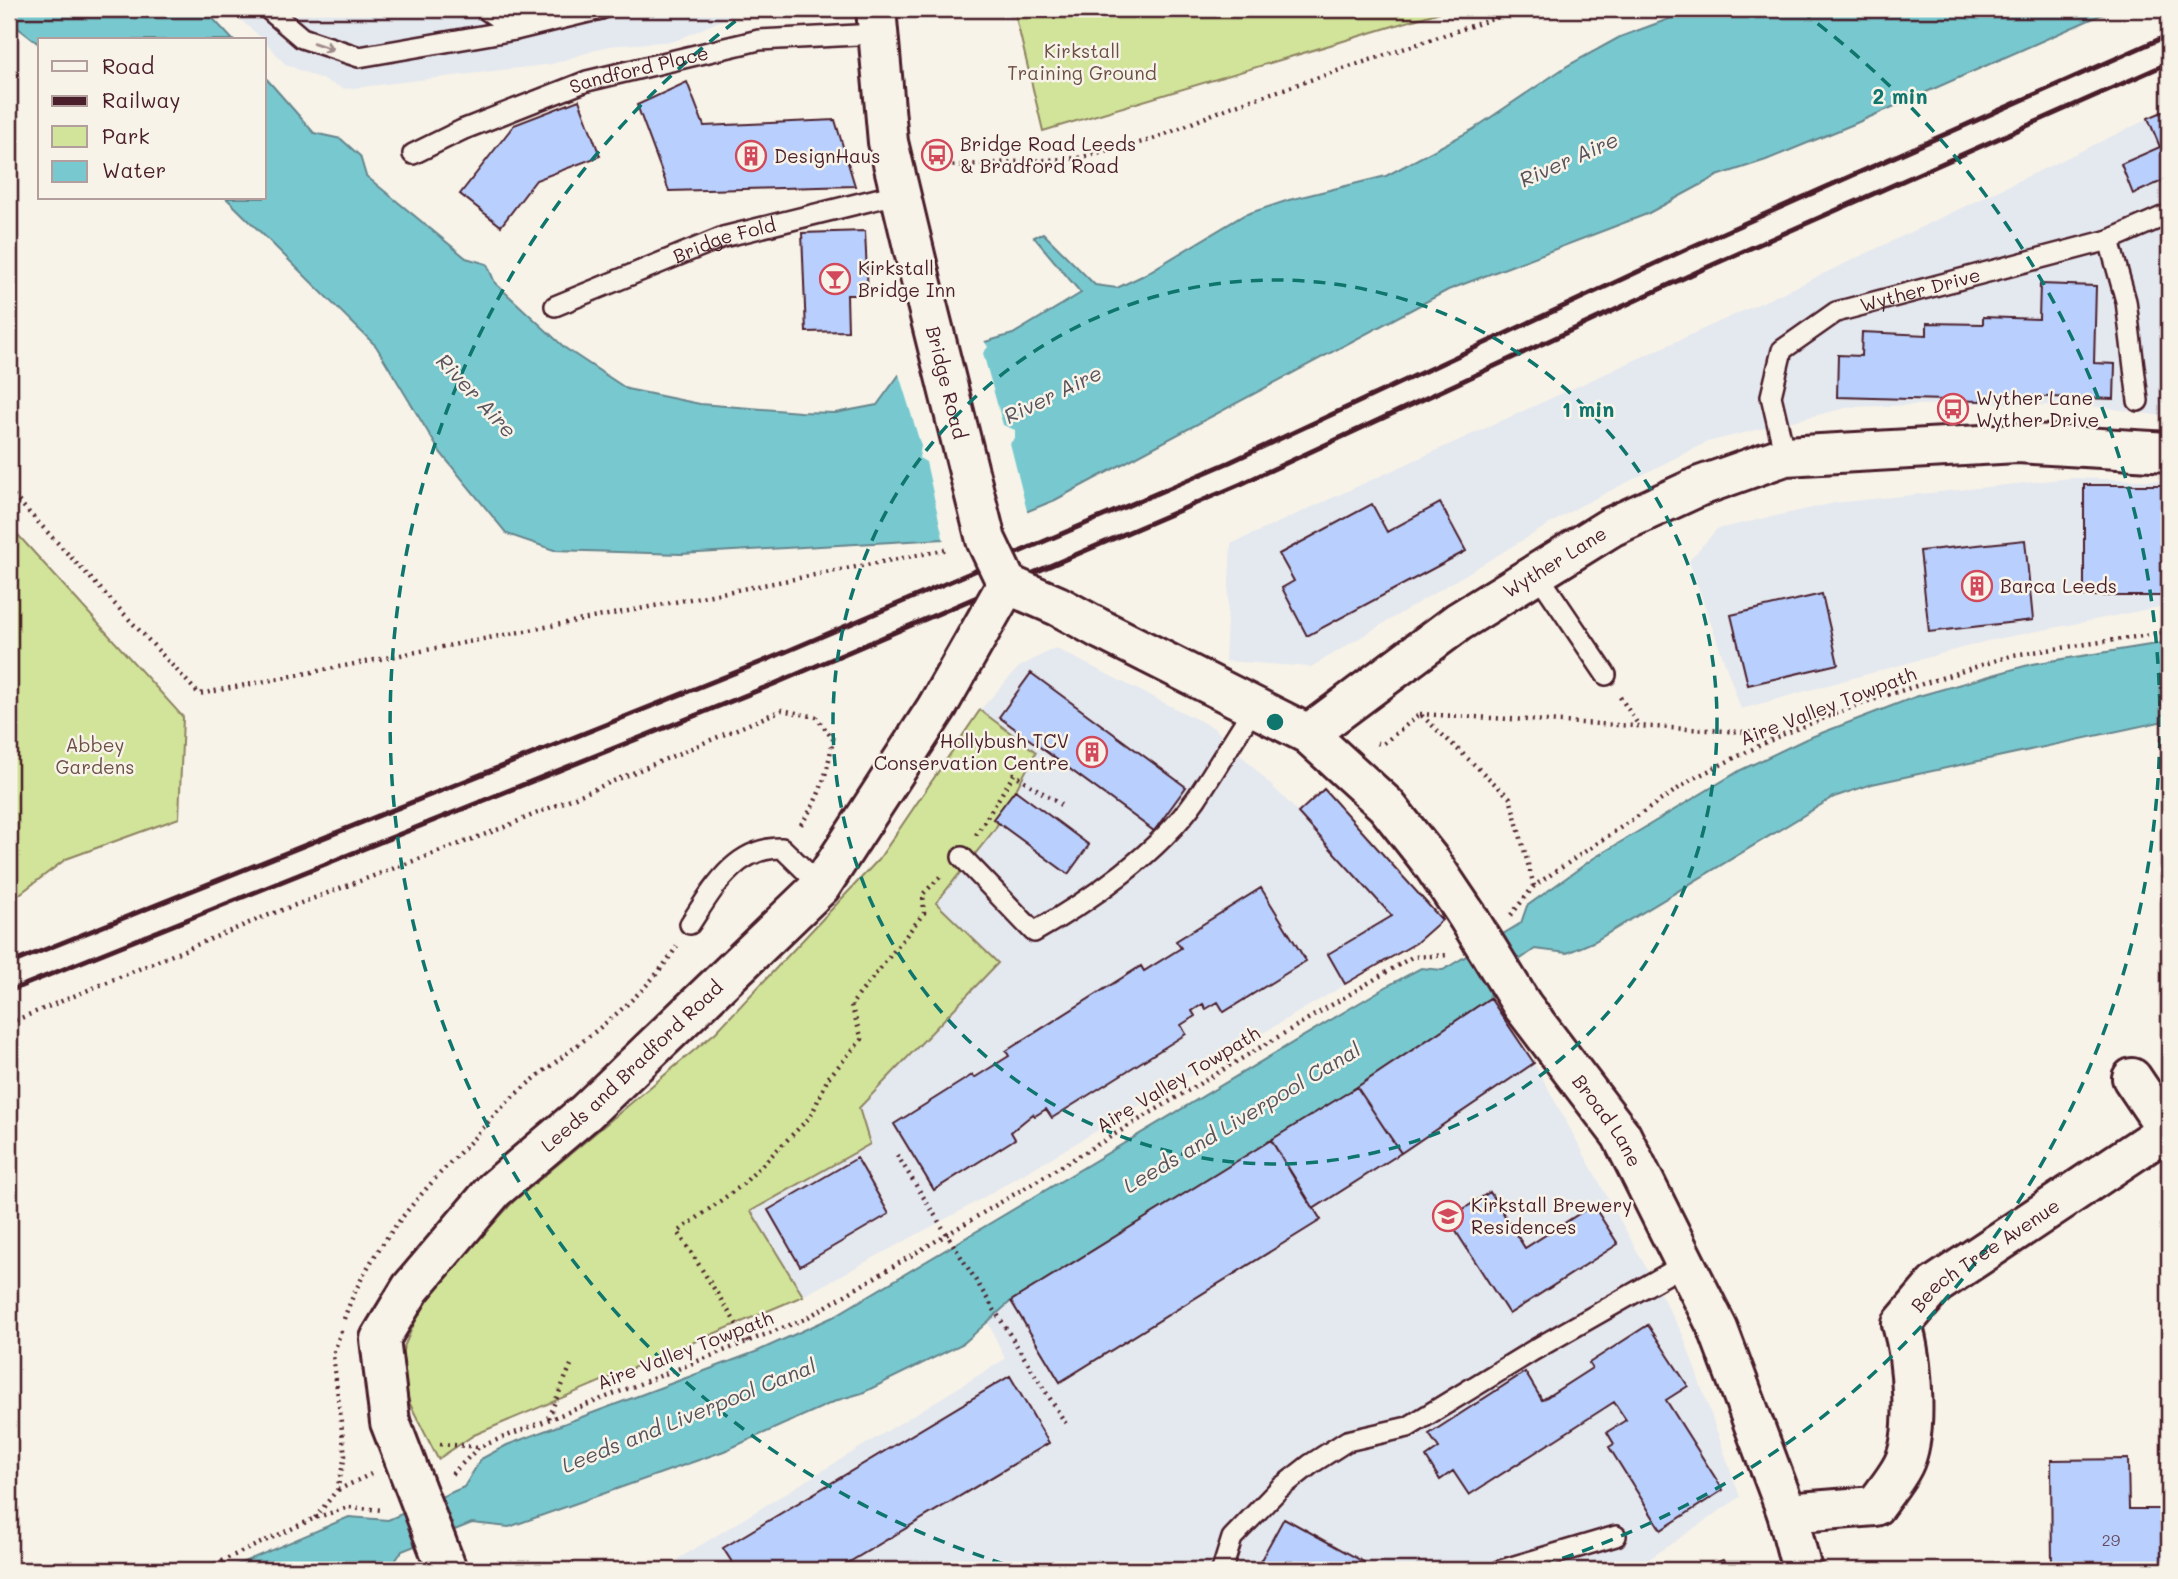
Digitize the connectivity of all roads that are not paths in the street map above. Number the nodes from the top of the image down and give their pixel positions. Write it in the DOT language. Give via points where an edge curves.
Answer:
graph roads {
  1 [pos="268,9"];
  2 [pos="485,9"];
  3 [pos="601,9"];
  4 [pos="876,21"];
  5 [pos="515,30"];
  6 [pos="413,154"];
  7 [pos="901,193"];
  8 [pos="2169,214"];
  9 [pos="2109,240"];
  10 [pos="555,306"];
  11 [pos="2138,401"];
  12 [pos="2169,452"];
  13 [pos="1785,456"];
  14 [pos="1537,573"];
  15 [pos="1007,584"];
  16 [pos="1606,675"];
  17 [pos="1254,708"];
  18 [pos="1308,734"];
  19 [pos="962,857"];
  20 [pos="821,886"];
  21 [pos="690,924"];
  22 [pos="2133,1077"];
  23 [pos="2168,1131"];
  24 [pos="1685,1264"];
  25 [pos="1787,1513"];
  26 [pos="1616,1536"];
  27 [pos="447,1570"];
  28 [pos="1222,1570"];
  29 [pos="1501,1570"];
  30 [pos="1802,1570"];
  1 -- 5 [label="lane, one-way" via="302,38 359,57"];
  2 -- 5 [label="lane"];
  3 -- 5 [label="lane"];
  4 -- 6 [label="lane, Sandford Place" via="759,40 587,81"];
  4 -- 7 [label="street, Bridge Road" via="888,142"];
  7 -- 10 [label="lane, Bridge Fold" via="723,237"];
  7 -- 15 [label="street, Bridge Road, bridge" via="986,540"];
  8 -- 9 [label="lane, Wyther Drive"];
  9 -- 11 [label="lane" via="2126,301"];
  9 -- 13 [label="lane, Wyther Drive" via="1836,312 1782,350 1771,396"];
  12 -- 13 [label="street, Wyther Lane" via="2017,443"];
  13 -- 14 [label="street, Wyther Lane" via="1700,486 1611,527"];
  14 -- 16 [label="lane"];
  14 -- 18 [label="street, Wyther Lane" via="1458,622"];
  15 -- 17 [label="street, bridge"];
  15 -- 20 [label="street, Leeds and Bradford Road, bridge" via="937,707"];
  17 -- 18 [label="street"];
  17 -- 19 [label="lane" via="1194,801 1135,864 1076,908 1034,932"];
  18 -- 24 [label="street, Broad Lane, bridge" via="1386,805 1431,862 1522,1005 1621,1135"];
  20 -- 21 [label="lane" via="782,848 765,848 742,858 719,880"];
  20 -- 27 [label="street, Leeds and Bradford Road, bridge" via="586,1112 495,1190 411,1288 380,1339 390,1422"];
  22 -- 23 [label="street, Beech Tree Avenue"];
  23 -- 25 [label="street, Beech Tree Avenue" via="1935,1285 1902,1324 1910,1352 1913,1410 1904,1464 1875,1506"];
  24 -- 25 [label="street, Broad Lane" via="1718,1329"];
  24 -- 28 [label="lane" via="1408,1427 1347,1441 1311,1464 1279,1489 1232,1538"];
  25 -- 30 [label="street, Broad Lane"];
  26 -- 29 [label="lane"];
}
